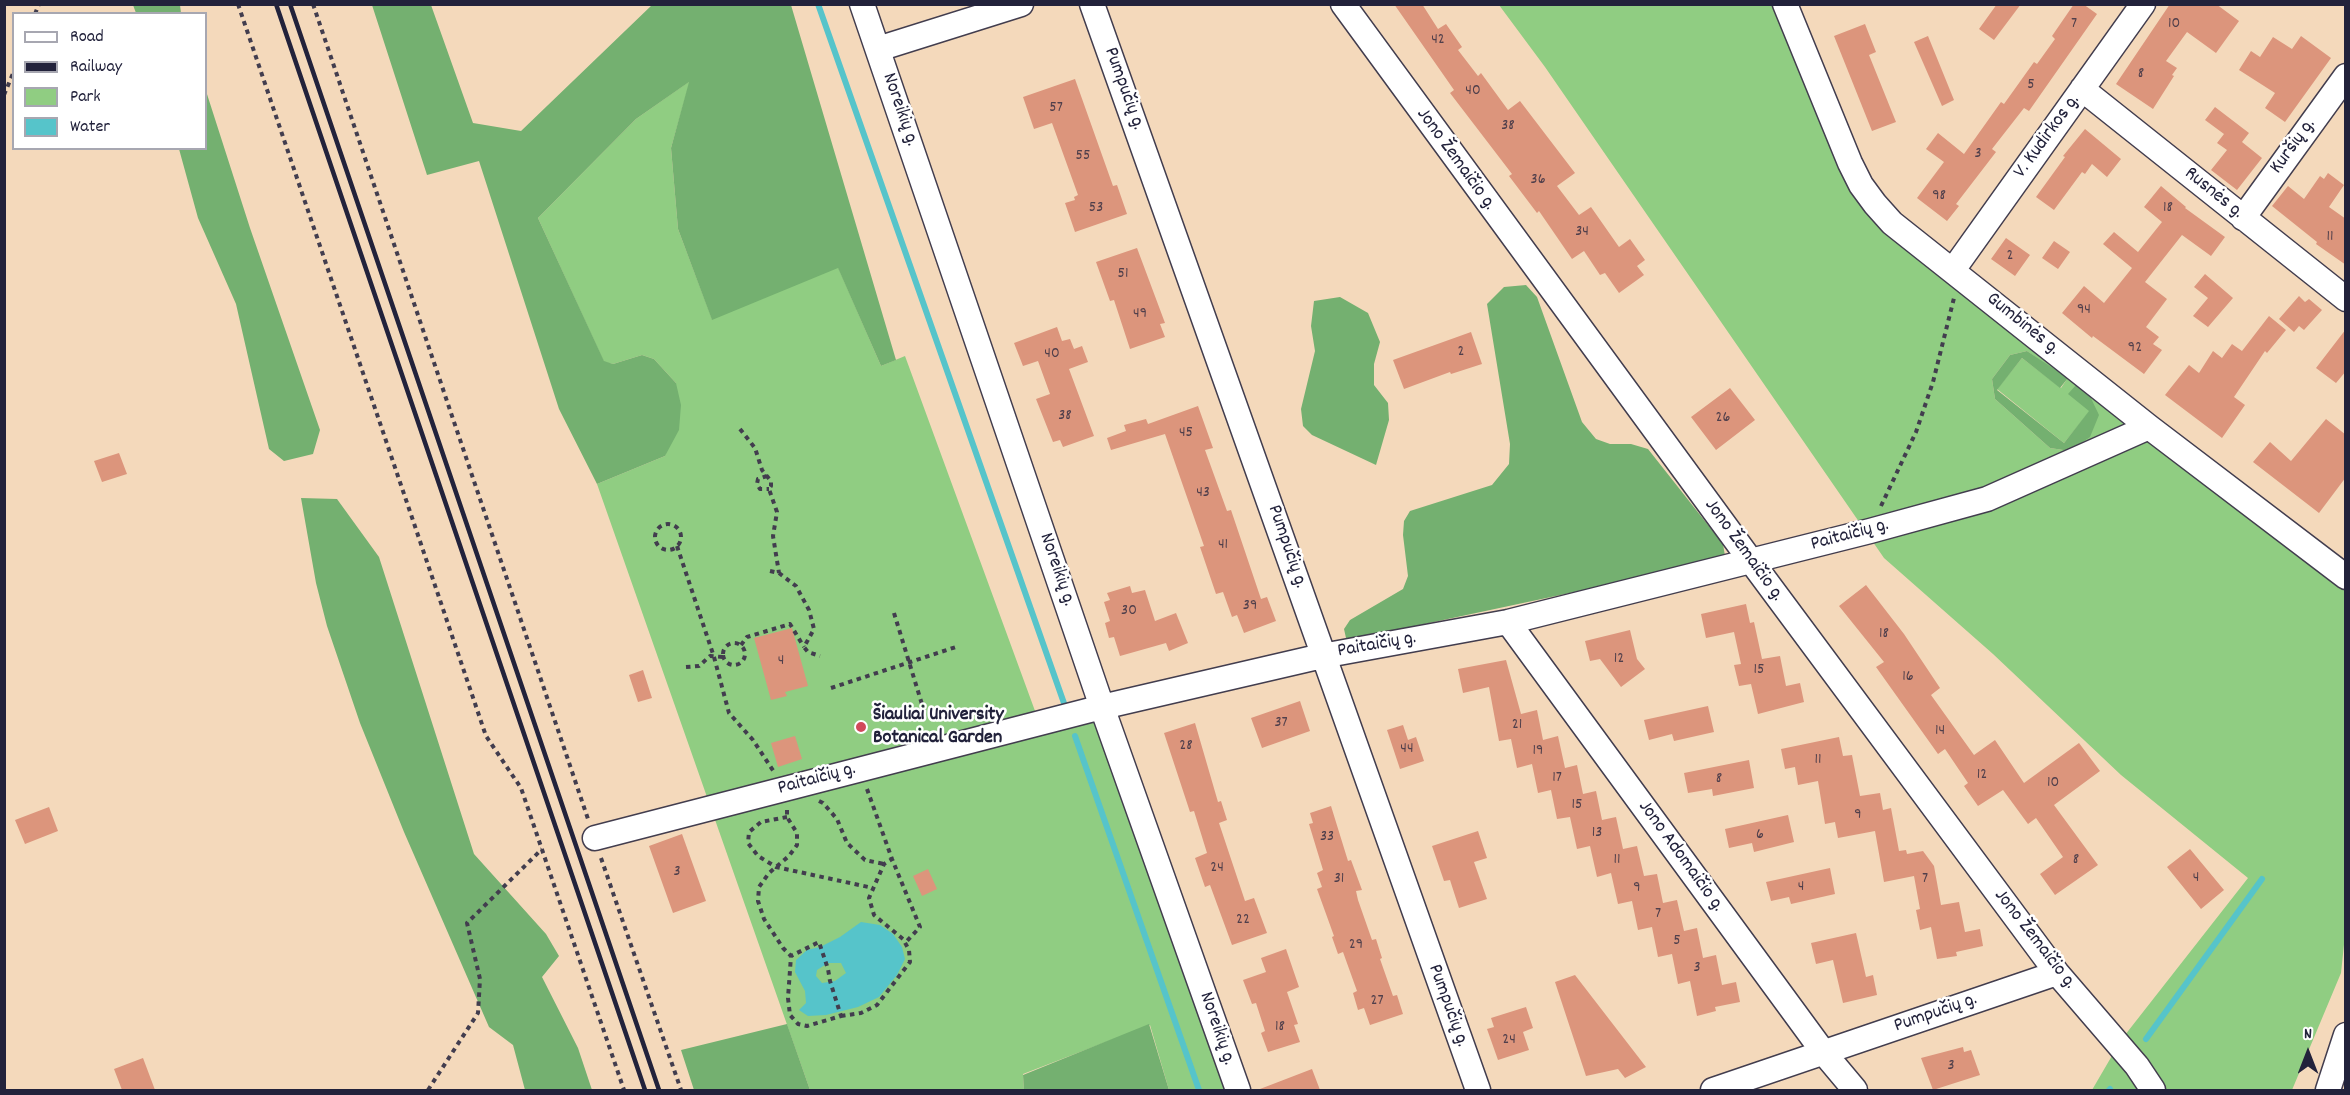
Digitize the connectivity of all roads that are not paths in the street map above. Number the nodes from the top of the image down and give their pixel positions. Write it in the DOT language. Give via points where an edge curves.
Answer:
graph roads {
  1 [pos="862,4"];
  2 [pos="1021,4"];
  3 [pos="1092,4"];
  4 [pos="1343,4"];
  5 [pos="1785,4"];
  6 [pos="2143,4"];
  7 [pos="878,49"];
  8 [pos="2346,76"];
  9 [pos="2082,89"];
  10 [pos="2243,218"];
  11 [pos="1953,270"];
  12 [pos="2346,299"];
  13 [pos="2149,427"];
  14 [pos="1751,561"];
  15 [pos="2346,577"];
  16 [pos="1508,622"];
  17 [pos="1322,656"];
  18 [pos="1102,707"];
  19 [pos="595,838"];
  20 [pos="2057,973"];
  21 [pos="2346,1035"];
  22 [pos="1824,1053"];
  23 [pos="1238,1090"];
  24 [pos="1478,1090"];
  25 [pos="1713,1090"];
  26 [pos="1855,1090"];
  27 [pos="2153,1090"];
  28 [pos="2328,1090"];
  1 -- 7 [label="street, Noreikių g."];
  2 -- 7 [label="street, Noreikių g."];
  3 -- 17 [label="street, Pumpučių g."];
  4 -- 14 [label="street, Jono Žemaičio g."];
  5 -- 11 [label="street, Gumbinės g." via="1861,185 1892,223"];
  6 -- 9 [label="street, V. Kudirkos g."];
  7 -- 18 [label="street, Noreikių g."];
  8 -- 10 [label="street, Kuršių g."];
  9 -- 10 [label="street, Rusnės g."];
  9 -- 11 [label="street, V. Kudirkos g."];
  10 -- 12 [label="street, Rusnės g."];
  11 -- 13 [label="street, Gumbinės g."];
  13 -- 14 [label="street, Paitaičių g." via="1988,499"];
  13 -- 15 [label="street, Gumbinės g."];
  14 -- 16 [label="street, Paitaičių g."];
  14 -- 20 [label="street, Jono Žemaičio g."];
  16 -- 17 [label="street, Paitaičių g."];
  16 -- 22 [label="street, Jono Adomaičio g."];
  17 -- 18 [label="street, Paitaičių g."];
  17 -- 24 [label="street, Pumpučių g."];
  18 -- 19 [label="street, Paitaičių g." via="859,768 786,797"];
  18 -- 23 [label="street, Noreikių g."];
  20 -- 22 [label="street, Pumpučių g."];
  20 -- 27 [label="street, Jono Žemaičio g."];
  21 -- 28 [label="street"];
  22 -- 25 [label="street, Pumpučių g."];
  22 -- 26 [label="street, Jono Adomaičio g."];
}
